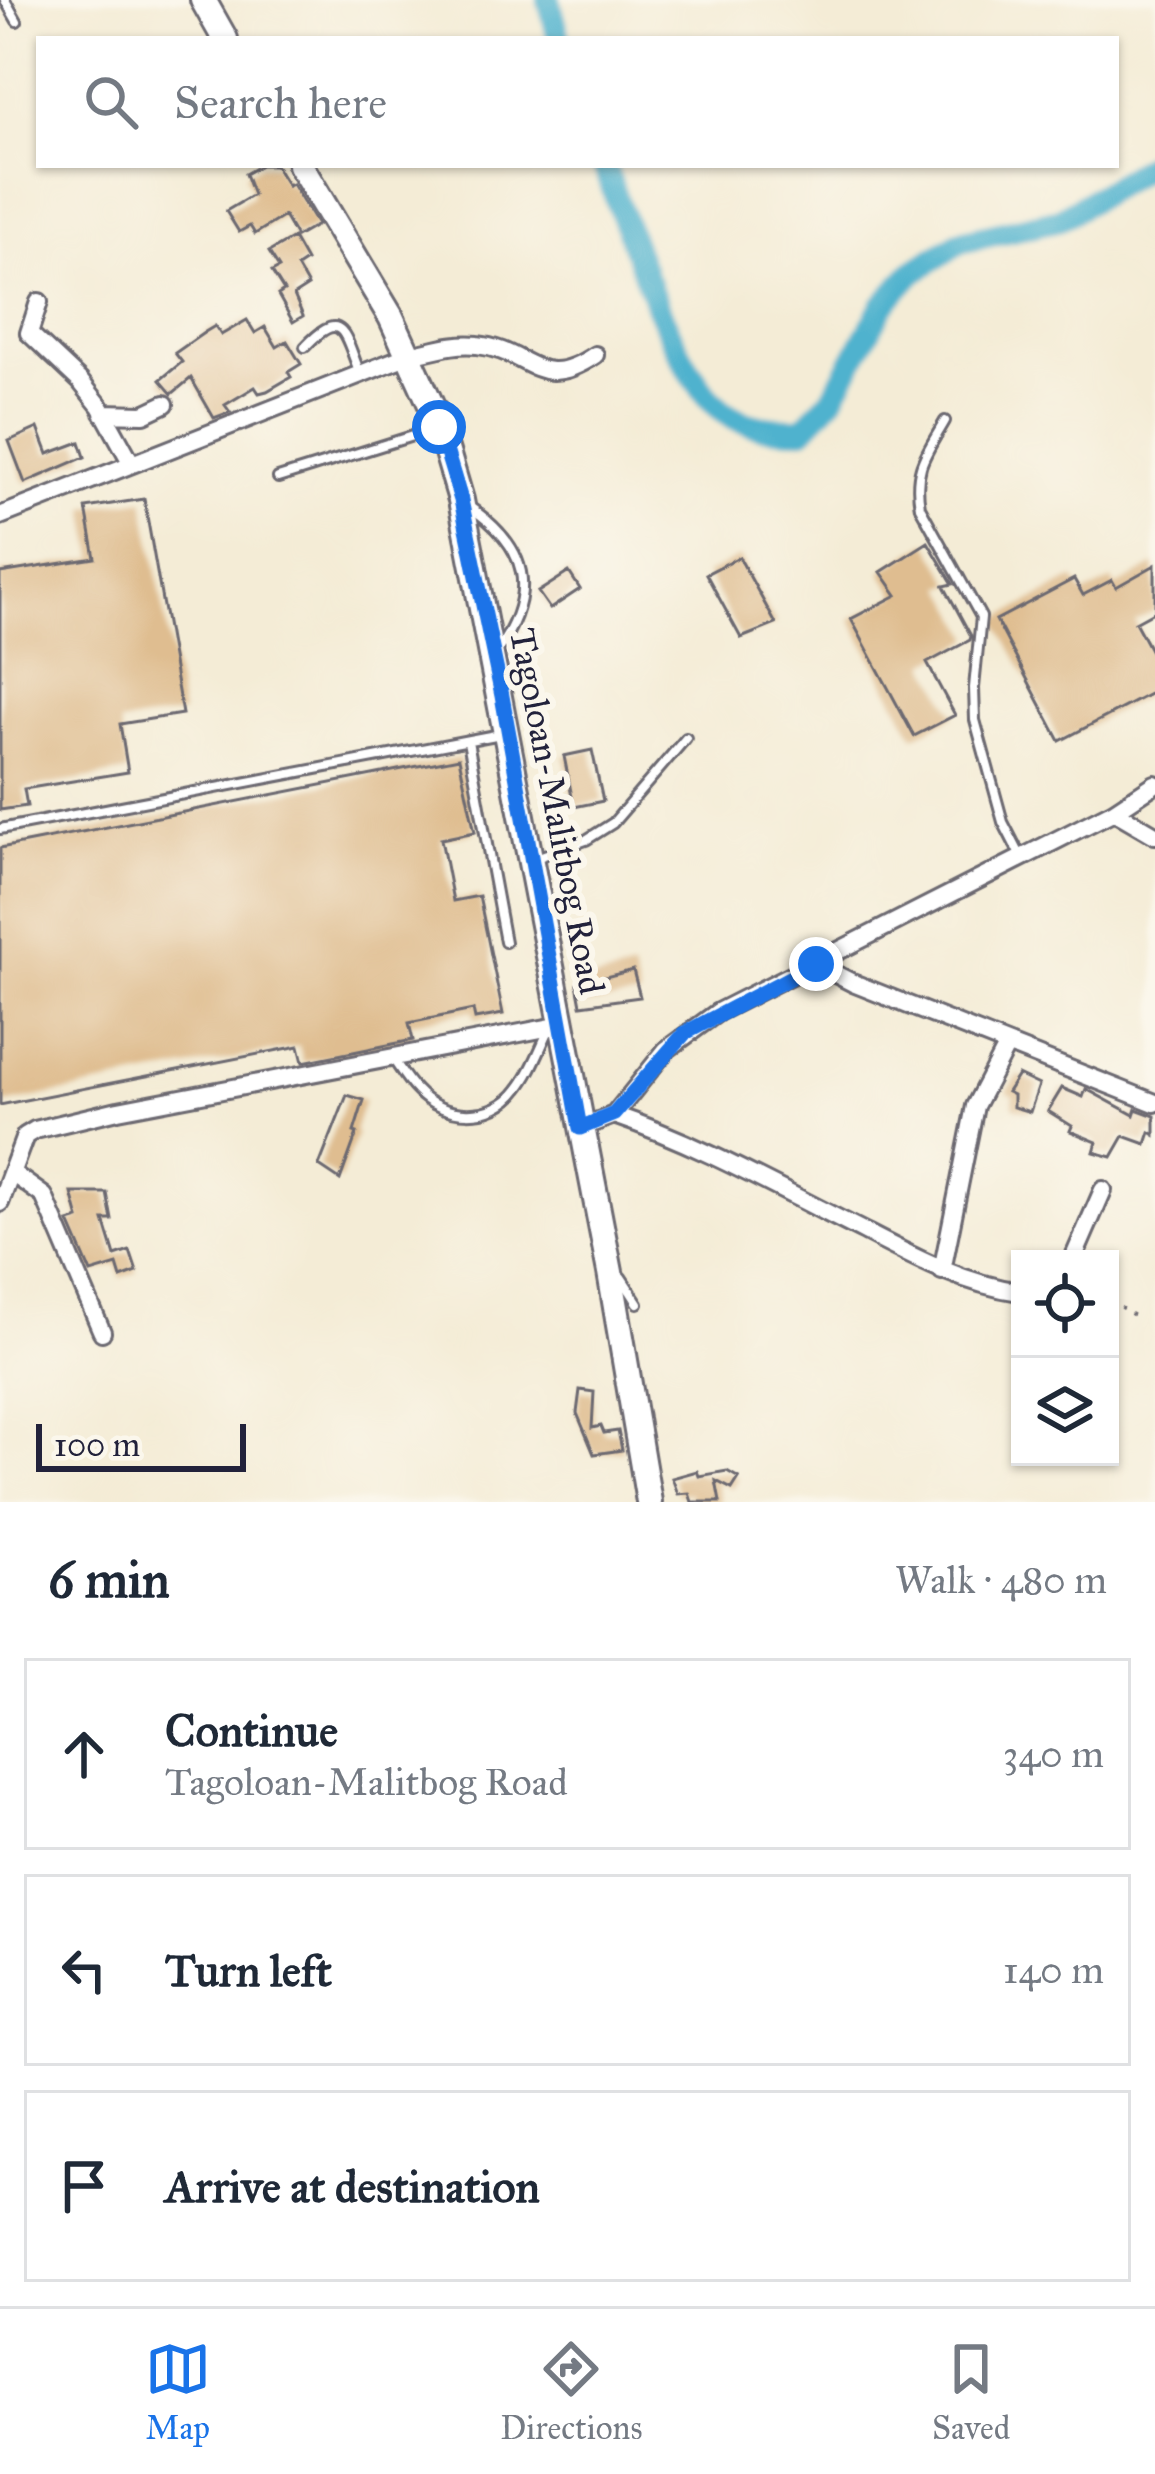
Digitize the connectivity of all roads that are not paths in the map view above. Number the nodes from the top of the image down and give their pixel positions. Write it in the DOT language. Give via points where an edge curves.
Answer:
graph roads {
  1 [pos="5,0"];
  2 [pos="203,0"];
  3 [pos="17,21"];
  4 [pos="223,36"];
  5 [pos="302,168"];
  6 [pos="39,302"];
  7 [pos="305,347"];
  8 [pos="409,355"];
  9 [pos="595,355"];
  10 [pos="360,374"];
  11 [pos="165,404"];
  12 [pos="104,413"];
  13 [pos="945,422"];
  14 [pos="439,427"];
  15 [pos="132,464"];
  16 [pos="278,478"];
  17 [pos="461,500"];
  18 [pos="0,516"];
  19 [pos="493,657"];
  20 [pos="508,733"];
  21 [pos="686,738"];
  22 [pos="467,741"];
  23 [pos="1155,784"];
  24 [pos="1114,811"];
  25 [pos="0,829"];
  26 [pos="1155,835"];
  27 [pos="1020,857"];
  28 [pos="532,859"];
  29 [pos="506,942"];
  30 [pos="816,964"];
  31 [pos="556,1027"];
  32 [pos="1006,1045"];
  33 [pos="392,1058"];
  34 [pos="1155,1103"];
  35 [pos="614,1114"];
  36 [pos="580,1128"];
  37 [pos="12,1173"];
  38 [pos="1103,1190"];
  39 [pos="0,1203"];
  40 [pos="1077,1250"];
  41 [pos="610,1271"];
  42 [pos="942,1271"];
  43 [pos="1011,1290"];
  44 [pos="638,1304"];
  45 [pos="102,1332"];
  46 [pos="649,1502"];
  1 -- 3 [label="lane"];
  2 -- 4 [label="main road"];
  5 -- 8 [label="main road, Tagoloan-Malitbog Road"];
  6 -- 12 [label="street" via="29,333"];
  7 -- 10 [label="lane" via="335,326"];
  8 -- 9 [label="street" via="479,344 554,372"];
  8 -- 10 [label="street"];
  8 -- 14 [label="main road, Tagoloan-Malitbog Road"];
  10 -- 15 [label="street"];
  11 -- 12 [label="street" via="144,414"];
  12 -- 15 [label="street"];
  13 -- 27 [label="lane" via="919,467 920,507 981,617 975,720"];
  14 -- 16 [label="lane"];
  14 -- 17 [label="main road, Tagoloan-Malitbog Road"];
  15 -- 18 [label="street"];
  17 -- 19 [label="main road, Tagoloan-Malitbog Road"];
  17 -- 19 [label="lane" via="506,537 520,561 519,613"];
  19 -- 20 [label="main road, Tagoloan-Malitbog Road"];
  20 -- 22 [label="lane"];
  20 -- 28 [label="main road, Tagoloan-Malitbog Road"];
  21 -- 28 [label="lane" via="613,823"];
  22 -- 25 [label="lane"];
  22 -- 29 [label="lane"];
  23 -- 24 [label="street"];
  24 -- 26 [label="street"];
  24 -- 27 [label="street"];
  27 -- 30 [label="street"];
  28 -- 31 [label="main road, Tagoloan-Malitbog Road"];
  30 -- 32 [label="street"];
  30 -- 35 [label="street" via="685,1033"];
  31 -- 33 [label="street"];
  31 -- 33 [label="lane" via="520,1088 478,1115 419,1094"];
  31 -- 36 [label="main road, Tagoloan-Malitbog Road"];
  32 -- 34 [label="street"];
  32 -- 42 [label="street" via="975,1106"];
  33 -- 37 [label="street" via="35,1130"];
  35 -- 36 [label="street"];
  35 -- 42 [label="street" via="728,1160"];
  36 -- 41 [label="main road, Tagoloan-Malitbog Road"];
  37 -- 39 [label="street"];
  37 -- 45 [label="street" via="44,1196"];
  38 -- 40 [label="street"];
  41 -- 44 [label="lane"];
  41 -- 46 [label="main road, Tagoloan-Malitbog Road"];
  42 -- 43 [label="street"];
}
